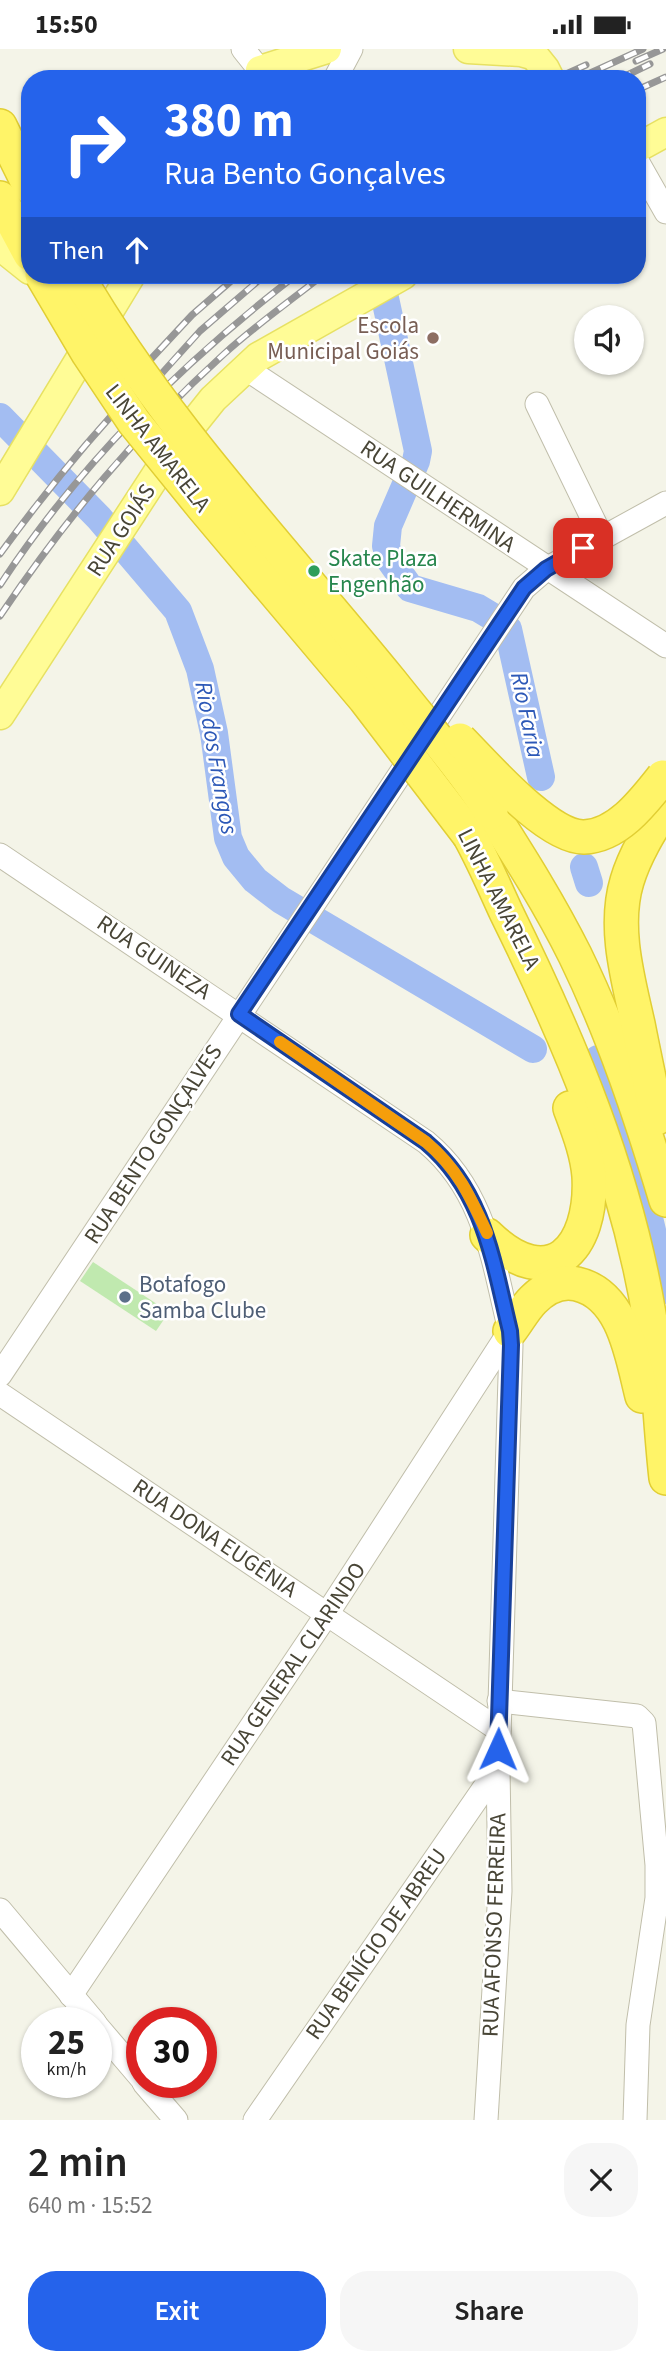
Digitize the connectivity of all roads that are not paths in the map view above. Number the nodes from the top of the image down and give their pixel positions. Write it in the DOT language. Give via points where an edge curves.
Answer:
graph roads {
  1 [pos="327,49"];
  2 [pos="351,49"];
  3 [pos="468,49"];
  4 [pos="531,52"];
  5 [pos="260,65"];
  6 [pos="340,70"];
  7 [pos="546,70"];
  8 [pos="0,126"];
  9 [pos="666,132"];
  10 [pos="646,143"];
  11 [pos="21,169"];
  12 [pos="646,177"];
  13 [pos="0,198"];
  14 [pos="666,212"];
  15 [pos="21,237"];
  16 [pos="0,246"];
  17 [pos="21,263"];
  18 [pos="47,284"];
  19 [pos="111,284"];
  20 [pos="126,284"];
  21 [pos="386,284"];
  22 [pos="72,287"];
  23 [pos="245,368"];
  24 [pos="537,404"];
  25 [pos="28,446"];
  26 [pos="0,491"];
  27 [pos="666,503"];
  28 [pos="602,538"];
  29 [pos="546,569"];
  30 [pos="666,646"];
  31 [pos="391,683"];
  32 [pos="0,715"];
  33 [pos="665,784"];
  34 [pos="480,824"];
  35 [pos="0,855"];
  36 [pos="505,909"];
  37 [pos="239,1014"];
  38 [pos="664,1195"];
  39 [pos="487,1235"];
  40 [pos="510,1331"];
  41 [pos="0,1375"];
  42 [pos="0,1394"];
  43 [pos="665,1470"];
  44 [pos="327,1614"];
  45 [pos="499,1701"];
  46 [pos="499,1730"];
  47 [pos="498,1768"];
  48 [pos="0,1910"];
  49 [pos="71,1995"];
  50 [pos="81,2007"];
  51 [pos="112,2043"];
  52 [pos="126,2060"];
  53 [pos="157,2098"];
  54 [pos="176,2120"];
  55 [pos="255,2120"];
  56 [pos="486,2120"];
  57 [pos="635,2120"];
  1 -- 5 [label="main road"];
  2 -- 6 [label="street"];
  3 -- 4 [label="main road"];
  4 -- 7 [label="main road"];
  8 -- 11 [label="highway"];
  9 -- 10 [label="main road"];
  12 -- 14 [label="street"];
  13 -- 15 [label="highway"];
  16 -- 17 [label="main road"];
  18 -- 34 [label="highway, LINHA AMARELA, bridge" via="134,422 365,699"];
  19 -- 22 [label="main road" via="84,300"];
  20 -- 25 [label="main road"];
  21 -- 23 [label="main road, RUA GOIÁS"];
  22 -- 25 [label="main road" via="72,340"];
  22 -- 31 [label="highway, LINHA AMARELA, bridge" via="111,329 185,433"];
  23 -- 29 [label="street, RUA GUILHERMINA"];
  23 -- 32 [label="main road, RUA GOIÁS" via="173,449"];
  24 -- 28 [label="street"];
  25 -- 26 [label="main road"];
  27 -- 28 [label="street, RUA BENTO GONÇALVES"];
  28 -- 29 [label="street, RUA BENTO GONÇALVES"];
  29 -- 30 [label="street, RUA GUILHERMINA"];
  29 -- 37 [label="street, RUA BENTO GONÇALVES" via="533,577 511,606"];
  31 -- 33 [label="highway, bridge" via="424,706 524,803 572,836 594,835 618,823"];
  31 -- 34 [label="highway, LINHA AMARELA, bridge" via="449,752"];
  33 -- 38 [label="highway" via="626,882 622,911 622,941 659,1133"];
  34 -- 36 [label="highway, LINHA AMARELA"];
  34 -- 38 [label="highway, LINHA AMARELA" via="545,899 585,977 643,1126"];
  35 -- 37 [label="street, RUA GUINEZA"];
  36 -- 39 [label="highway" via="584,1149 588,1200 577,1240 559,1259 529,1264"];
  36 -- 43 [label="highway, LINHA AMARELA" via="561,1025 611,1156 650,1318"];
  37 -- 39 [label="street, RUA GUINEZA" via="444,1157 467,1190"];
  37 -- 41 [label="street, RUA BENTO GONÇALVES"];
  39 -- 40 [label="street, RUA GUINEZA"];
  40 -- 43 [label="highway" via="532,1301 557,1284 581,1285 606,1300 630,1348"];
  40 -- 44 [label="street, RUA GENERAL CLARINDO"];
  40 -- 45 [label="street, RUA GUINEZA"];
  42 -- 44 [label="street, RUA DONA EUGÊNIA"];
  44 -- 46 [label="street, RUA DONA EUGÊNIA"];
  44 -- 49 [label="street, RUA GENERAL CLARINDO"];
  45 -- 46 [label="street, RUA GUINEZA"];
  45 -- 57 [label="street" via="643,1720 657,1898 638,2025"];
  46 -- 47 [label="street, RUA AFONSO FERREIRA"];
  47 -- 55 [label="street, RUA BENÍCIO DE ABREU"];
  47 -- 56 [label="street, RUA AFONSO FERREIRA" via="500,1891"];
  48 -- 49 [label="street"];
  49 -- 50 [label="street"];
  51 -- 52 [label="street"];
  53 -- 54 [label="street"];
}
